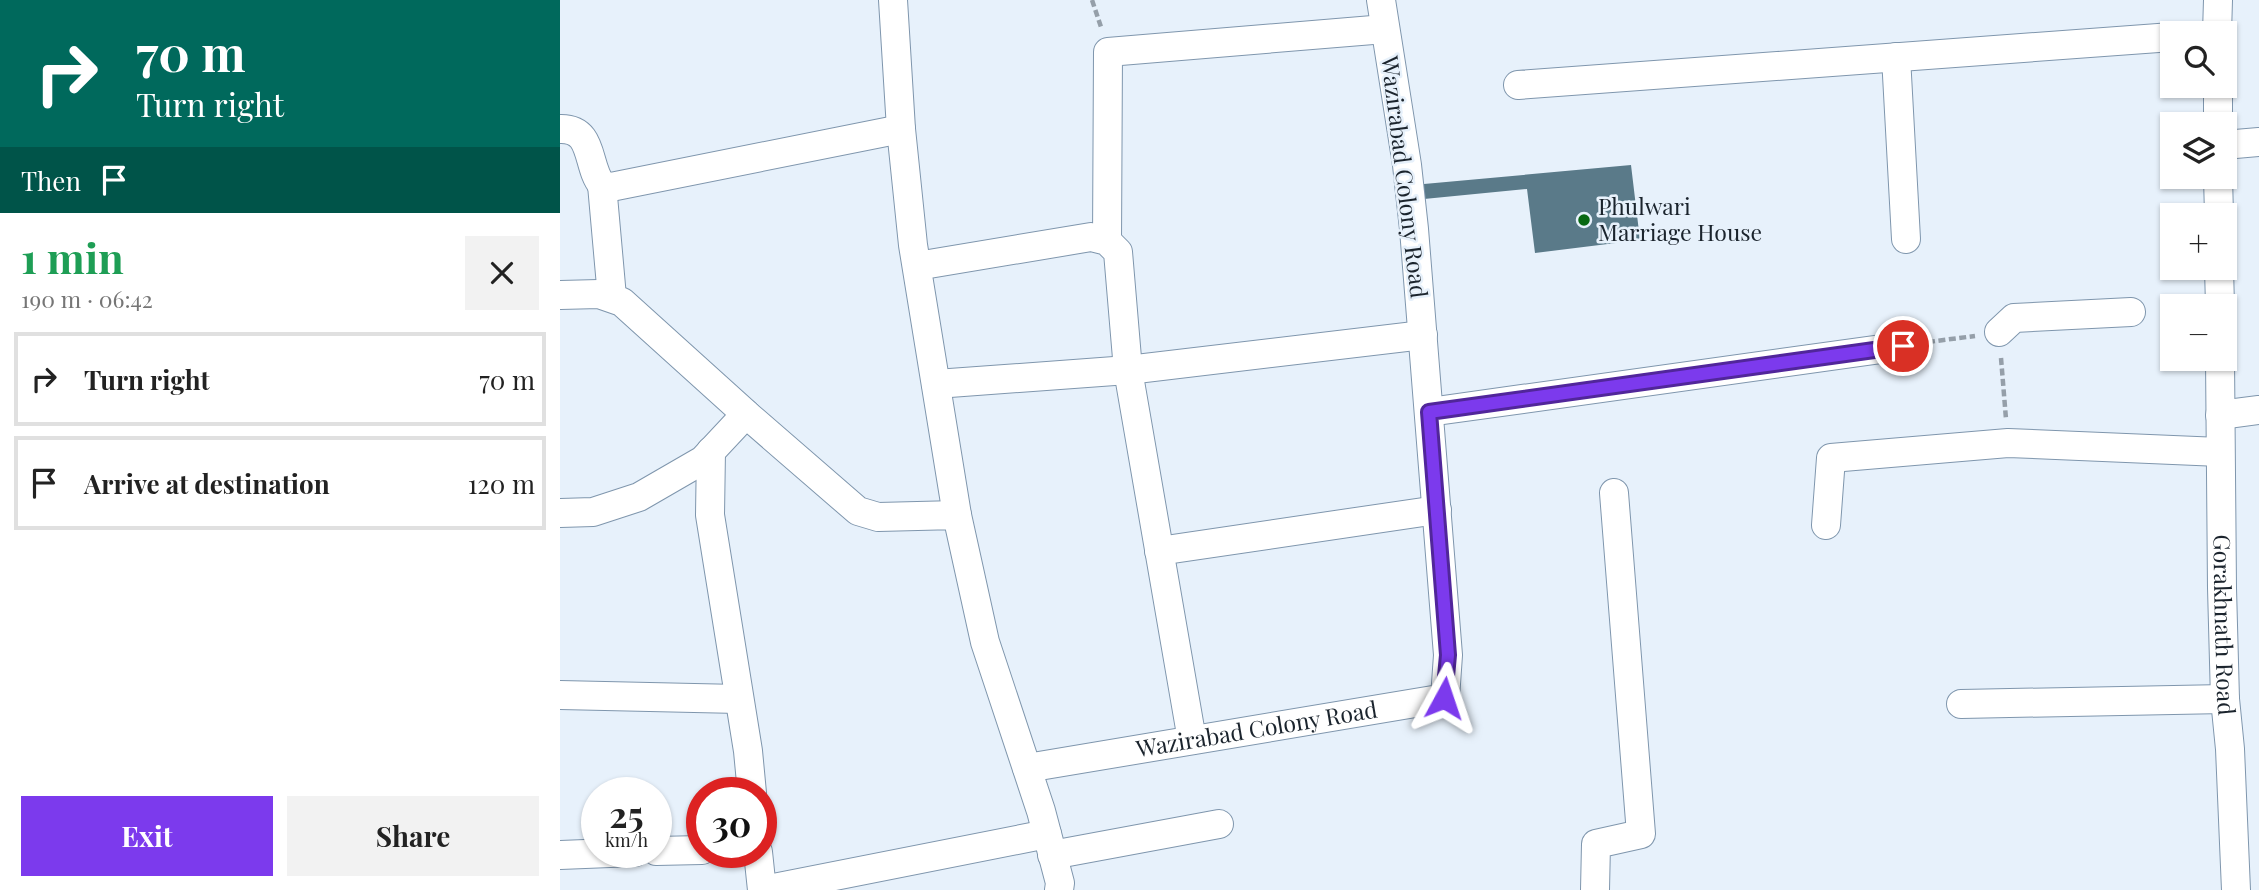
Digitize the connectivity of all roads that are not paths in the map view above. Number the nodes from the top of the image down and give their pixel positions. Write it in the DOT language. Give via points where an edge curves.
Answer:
graph roads {
  1 [pos="893,0"];
  2 [pos="1381,0"];
  3 [pos="2218,0"];
  4 [pos="2217,21"];
  5 [pos="1385,29"];
  6 [pos="2160,38"];
  7 [pos="1896,57"];
  8 [pos="1518,85"];
  9 [pos="560,129"];
  10 [pos="901,129"];
  11 [pos="2259,142"];
  12 [pos="2237,144"];
  13 [pos="602,185"];
  14 [pos="1906,239"];
  15 [pos="1107,241"];
  16 [pos="917,266"];
  17 [pos="560,295"];
  18 [pos="612,297"];
  19 [pos="2131,312"];
  20 [pos="1999,332"];
  21 [pos="1423,335"];
  22 [pos="1903,346"];
  23 [pos="1128,370"];
  24 [pos="2220,371"];
  25 [pos="936,384"];
  26 [pos="2259,410"];
  27 [pos="1429,412"];
  28 [pos="746,414"];
  29 [pos="2220,415"];
  30 [pos="711,451"];
  31 [pos="2220,452"];
  32 [pos="1614,493"];
  33 [pos="1437,510"];
  34 [pos="560,513"];
  35 [pos="957,515"];
  36 [pos="1826,525"];
  37 [pos="1159,551"];
  38 [pos="560,695"];
  39 [pos="739,699"];
  40 [pos="2225,699"];
  41 [pos="1961,704"];
  42 [pos="1192,740"];
  43 [pos="1027,768"];
  44 [pos="750,777"];
  45 [pos="1219,824"];
  46 [pos="1050,845"];
  47 [pos="581,854"];
  48 [pos="560,855"];
  49 [pos="760,868"];
  50 [pos="763,890"];
  51 [pos="1059,890"];
  52 [pos="1595,890"];
  53 [pos="2236,890"];
  1 -- 10 [label="street"];
  2 -- 5 [label="street, Wazirabad Colony Road"];
  3 -- 4 [label="street"];
  5 -- 15 [label="street" via="1108,52"];
  5 -- 21 [label="street, Wazirabad Colony Road" via="1407,165"];
  6 -- 7 [label="street"];
  7 -- 8 [label="street"];
  7 -- 14 [label="street"];
  9 -- 13 [label="street" via="579,134 587,144"];
  10 -- 13 [label="street" via="611,187"];
  10 -- 16 [label="street"];
  11 -- 12 [label="street"];
  13 -- 18 [label="street"];
  15 -- 16 [label="street" via="1091,237"];
  15 -- 23 [label="street" via="1118,252"];
  16 -- 25 [label="street"];
  17 -- 18 [label="street"];
  18 -- 28 [label="street"];
  19 -- 20 [label="street" via="2014,318"];
  21 -- 23 [label="street"];
  21 -- 27 [label="street, Wazirabad Colony Road"];
  22 -- 27 [label="street"];
  23 -- 25 [label="street"];
  23 -- 37 [label="street"];
  24 -- 29 [label="street, Gorakhnath Road"];
  25 -- 35 [label="street"];
  26 -- 29 [label="street"];
  27 -- 33 [label="street, Wazirabad Colony Road"];
  28 -- 30 [label="street"];
  28 -- 35 [label="street" via="858,511 878,517"];
  29 -- 31 [label="street, Gorakhnath Road"];
  30 -- 34 [label="street" via="639,497 593,512"];
  30 -- 39 [label="street" via="710,515"];
  31 -- 36 [label="street" via="2008,443 1831,458"];
  31 -- 40 [label="street, Gorakhnath Road"];
  32 -- 52 [label="street" via="1641,834 1595,844"];
  33 -- 37 [label="street"];
  33 -- 42 [label="street, Wazirabad Colony Road" via="1448,655 1444,698"];
  35 -- 43 [label="street" via="985,642"];
  37 -- 42 [label="street"];
  38 -- 39 [label="street"];
  39 -- 44 [label="street"];
  40 -- 41 [label="street"];
  40 -- 53 [label="street, Gorakhnath Road"];
  42 -- 43 [label="street, Wazirabad Colony Road"];
  43 -- 46 [label="street"];
  45 -- 46 [label="street"];
  46 -- 50 [label="street"];
  46 -- 51 [label="street"];
  47 -- 48 [label="street"];
  49 -- 50 [label="street"];
}
